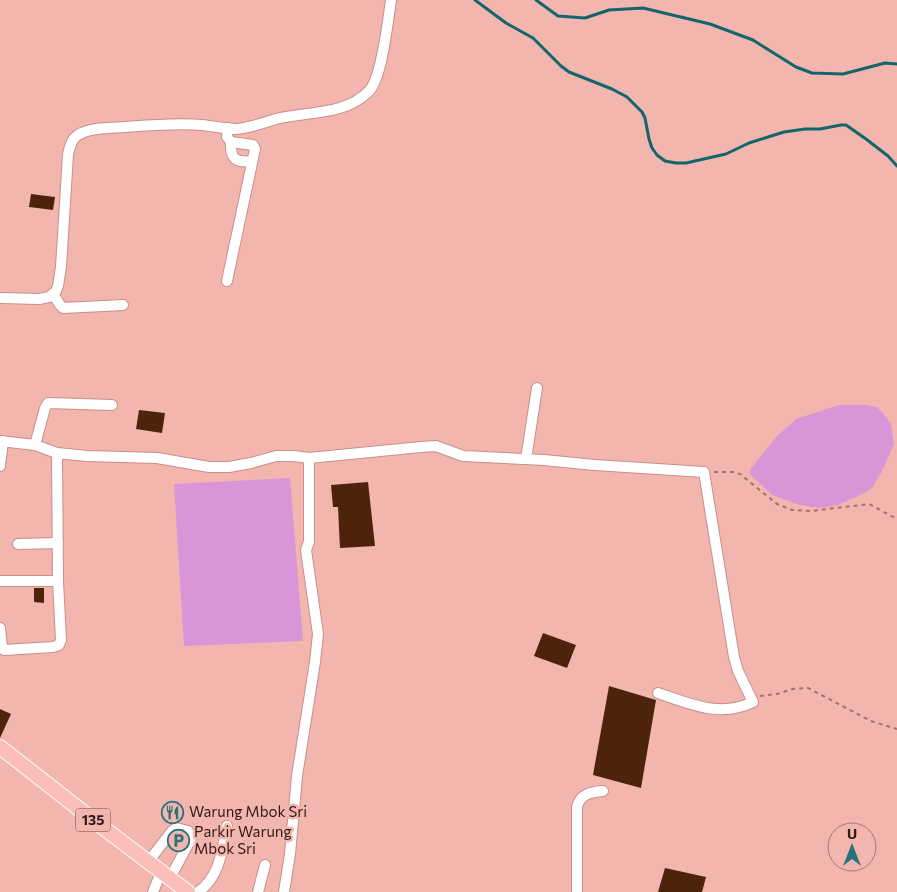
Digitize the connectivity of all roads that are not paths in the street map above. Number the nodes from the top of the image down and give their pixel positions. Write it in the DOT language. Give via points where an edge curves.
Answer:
graph roads {
  1 [pos="391,0"];
  2 [pos="228,128"];
  3 [pos="231,142"];
  4 [pos="252,161"];
  5 [pos="227,281"];
  6 [pos="53,294"];
  7 [pos="0,298"];
  8 [pos="123,304"];
  9 [pos="537,388"];
  10 [pos="112,405"];
  11 [pos="1,441"];
  12 [pos="35,445"];
  13 [pos="57,453"];
  14 [pos="309,458"];
  15 [pos="526,459"];
  16 [pos="0,466"];
  17 [pos="58,543"];
  18 [pos="18,544"];
  19 [pos="0,581"];
  20 [pos="58,581"];
  21 [pos="0,628"];
  22 [pos="658,693"];
  23 [pos="0,747"];
  24 [pos="603,791"];
  25 [pos="227,826"];
  26 [pos="148,862"];
  27 [pos="265,864"];
  28 [pos="166,875"];
  29 [pos="153,892"];
  30 [pos="188,892"];
  31 [pos="198,892"];
  32 [pos="258,892"];
  33 [pos="284,892"];
  34 [pos="577,892"];
  1 -- 2 [label="street" via="380,68 369,91 338,109"];
  2 -- 3 [label="street" via="227,137"];
  2 -- 6 [label="street" via="156,125 77,135 68,154 61,267 58,286"];
  3 -- 4 [label="street" via="232,155 236,159"];
  3 -- 4 [label="street" via="253,145"];
  4 -- 5 [label="street"];
  6 -- 7 [label="street" via="38,300"];
  6 -- 8 [label="street" via="64,308"];
  9 -- 15 [label="street"];
  10 -- 12 [label="street" via="48,403"];
  11 -- 12 [label="street"];
  11 -- 16 [label="street"];
  12 -- 13 [label="street"];
  13 -- 14 [label="street" via="157,458 209,467 229,467 276,456"];
  13 -- 17 [label="street"];
  14 -- 15 [label="street" via="436,446 463,456"];
  14 -- 33 [label="street" via="306,550 318,634"];
  15 -- 22 [label="street" via="704,472 734,657 753,702 736,708 716,709"];
  17 -- 18 [label="street"];
  17 -- 20 [label="street"];
  19 -- 20 [label="street"];
  20 -- 21 [label="street" via="59,645 4,650"];
  23 -- 26 [label="main road, 135"];
  24 -- 34 [label="street" via="590,793 578,802"];
  25 -- 31 [label="street" via="218,868"];
  26 -- 28 [label="main road, 135"];
  26 -- 28 [label="street" via="172,831 176,828 188,831 192,839"];
  27 -- 32 [label="street"];
  28 -- 29 [label="street"];
  28 -- 30 [label="main road, 135"];
}
